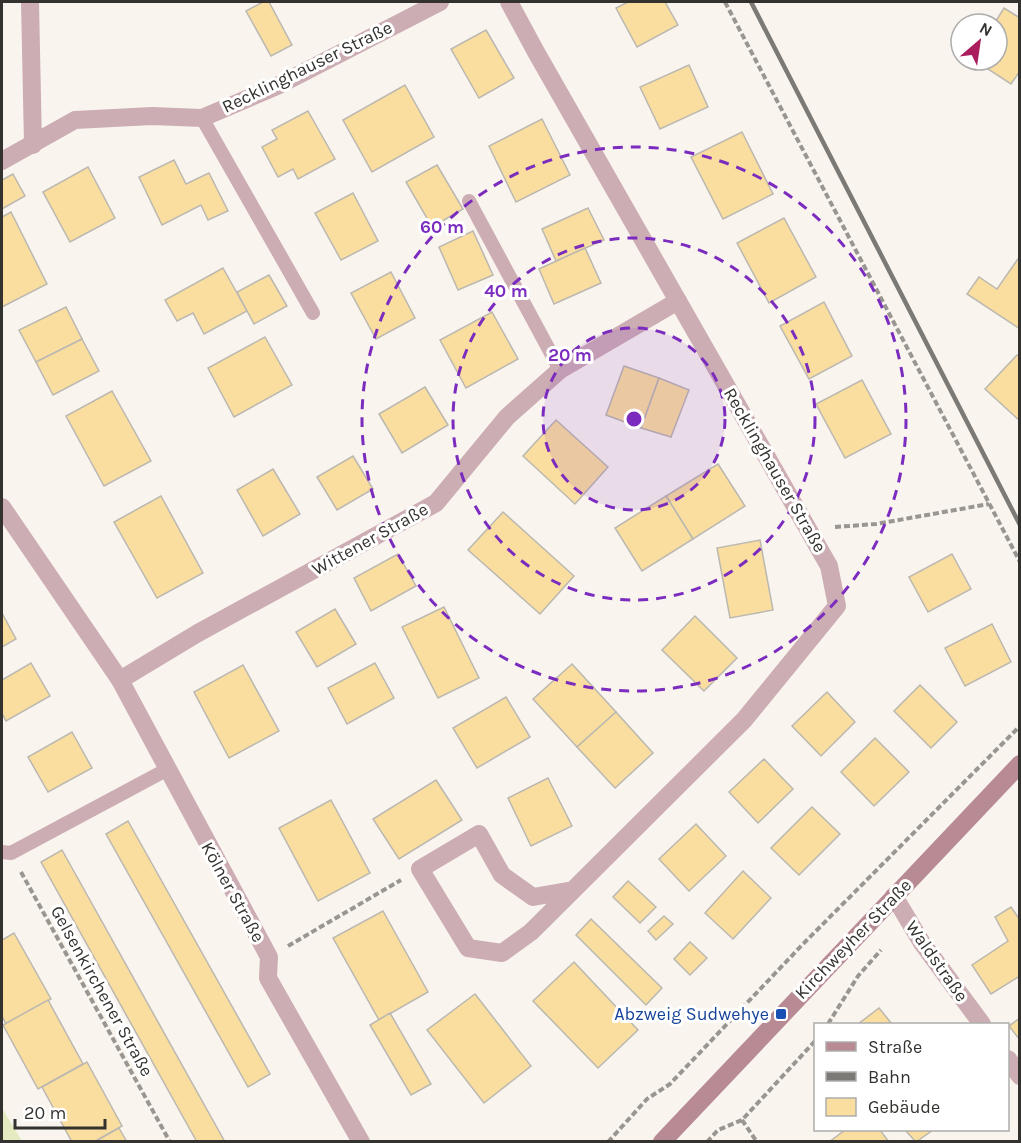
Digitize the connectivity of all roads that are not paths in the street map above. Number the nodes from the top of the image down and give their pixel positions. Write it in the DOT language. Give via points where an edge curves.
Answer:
graph roads {
  1 [pos="30,2"];
  2 [pos="440,2"];
  3 [pos="509,2"];
  4 [pos="202,118"];
  5 [pos="33,145"];
  6 [pos="2,161"];
  7 [pos="470,201"];
  8 [pos="678,301"];
  9 [pos="313,313"];
  10 [pos="560,370"];
  11 [pos="2,507"];
  12 [pos="120,680"];
  13 [pos="1020,764"];
  14 [pos="166,770"];
  15 [pos="6,853"];
  16 [pos="573,890"];
  17 [pos="894,896"];
  18 [pos="981,1023"];
  19 [pos="1009,1060"];
  20 [pos="1020,1076"];
  21 [pos="361,1142"];
  22 [pos="662,1142"];
  1 -- 5 [label="street"];
  2 -- 4 [label="street, Recklinghauser Straße" via="277,86"];
  3 -- 8 [label="street, Recklinghauser Straße"];
  4 -- 5 [label="street, Recklinghauser Straße" via="75,120"];
  4 -- 9 [label="lane"];
  5 -- 6 [label="street, Recklinghauser Straße"];
  7 -- 10 [label="lane"];
  8 -- 10 [label="street, Wittener Straße"];
  8 -- 16 [label="street, Recklinghauser Straße" via="829,566 837,606 744,720"];
  10 -- 12 [label="street, Wittener Straße" via="507,417 436,503"];
  11 -- 12 [label="street, Kölner Straße"];
  12 -- 14 [label="street, Kölner Straße"];
  13 -- 17 [label="main road, Kirchweyher Straße"];
  14 -- 15 [label="lane"];
  14 -- 21 [label="street, Kölner Straße" via="269,957 268,978"];
  16 -- 16 [label="street, Recklinghauser Straße" via="531,932 502,953 468,948 420,868 479,834 502,875 533,897"];
  17 -- 18 [label="street, Waldstraße" via="922,943"];
  17 -- 22 [label="main road, Kirchweyher Straße"];
  19 -- 20 [label="street"];
}
